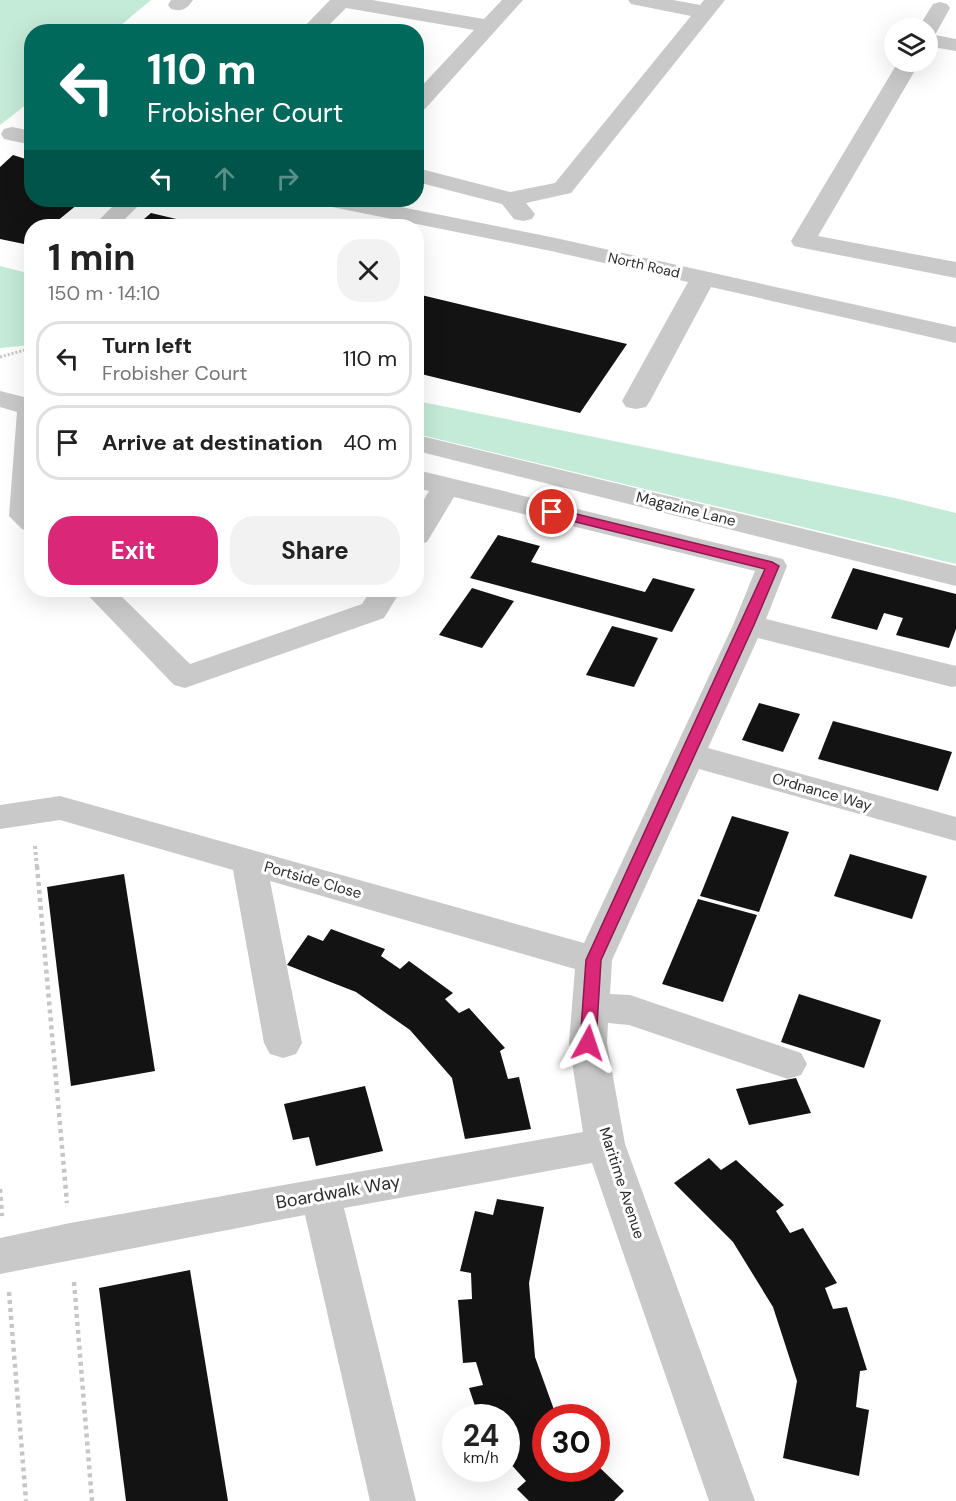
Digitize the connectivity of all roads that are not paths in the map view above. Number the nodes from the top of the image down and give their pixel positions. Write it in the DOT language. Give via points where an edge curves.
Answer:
graph roads {
  1 [pos="513,0"];
  2 [pos="638,0"];
  3 [pos="342,1"];
  4 [pos="710,6"];
  5 [pos="940,8"];
  6 [pos="934,18"];
  7 [pos="318,24"];
  8 [pos="489,26"];
  9 [pos="938,42"];
  10 [pos="956,45"];
  11 [pos="903,72"];
  12 [pos="424,96"];
  13 [pos="424,177"];
  14 [pos="510,199"];
  15 [pos="125,207"];
  16 [pos="367,207"];
  17 [pos="112,219"];
  18 [pos="550,244"];
  19 [pos="956,270"];
  20 [pos="703,278"];
  21 [pos="956,334"];
  22 [pos="0,399"];
  23 [pos="636,401"];
  24 [pos="24,405"];
  25 [pos="424,445"];
  26 [pos="424,481"];
  27 [pos="446,486"];
  28 [pos="424,524"];
  29 [pos="956,576"];
  30 [pos="105,597"];
  31 [pos="382,597"];
  32 [pos="748,625"];
  33 [pos="952,676"];
  34 [pos="688,754"];
  35 [pos="16,815"];
  36 [pos="956,829"];
  37 [pos="249,862"];
  38 [pos="594,960"];
  39 [pos="591,1007"];
  40 [pos="283,1043"];
  41 [pos="788,1064"];
  42 [pos="605,1144"];
  43 [pos="321,1196"];
  44 [pos="3,1255"];
  45 [pos="393,1501"];
  46 [pos="732,1501"];
  1 -- 8 [label="street"];
  2 -- 4 [label="street"];
  3 -- 7 [label="street"];
  3 -- 8 [label="street"];
  4 -- 14 [label="street" via="562,188"];
  5 -- 6 [label="street"];
  8 -- 12 [label="street"];
  9 -- 10 [label="street"];
  11 -- 19 [label="street" via="803,241"];
  13 -- 14 [label="street"];
  14 -- 18 [label="street"];
  15 -- 17 [label="street"];
  16 -- 18 [label="street, North Road"];
  18 -- 20 [label="street, North Road"];
  20 -- 21 [label="street, North Road"];
  20 -- 23 [label="street"];
  22 -- 24 [label="street"];
  25 -- 29 [label="street, Magazine Lane"];
  26 -- 27 [label="street"];
  27 -- 28 [label="street"];
  27 -- 32 [label="street, Maritime Avenue" via="772,566"];
  30 -- 31 [label="street" via="185,677 373,611"];
  32 -- 33 [label="street"];
  32 -- 34 [label="street, Maritime Avenue"];
  34 -- 36 [label="street, Ordnance Way"];
  34 -- 38 [label="street, Maritime Avenue"];
  35 -- 37 [label="street, Portside Close" via="60,808"];
  37 -- 38 [label="street, Portside Close"];
  37 -- 40 [label="street"];
  38 -- 39 [label="street, Maritime Avenue"];
  39 -- 41 [label="street" via="630,1010"];
  39 -- 42 [label="street, Maritime Avenue" via="588,1043"];
  42 -- 43 [label="street, Boardwalk Way"];
  42 -- 46 [label="street, Maritime Avenue"];
  43 -- 44 [label="street, Boardwalk Way"];
  43 -- 45 [label="street"];
}
